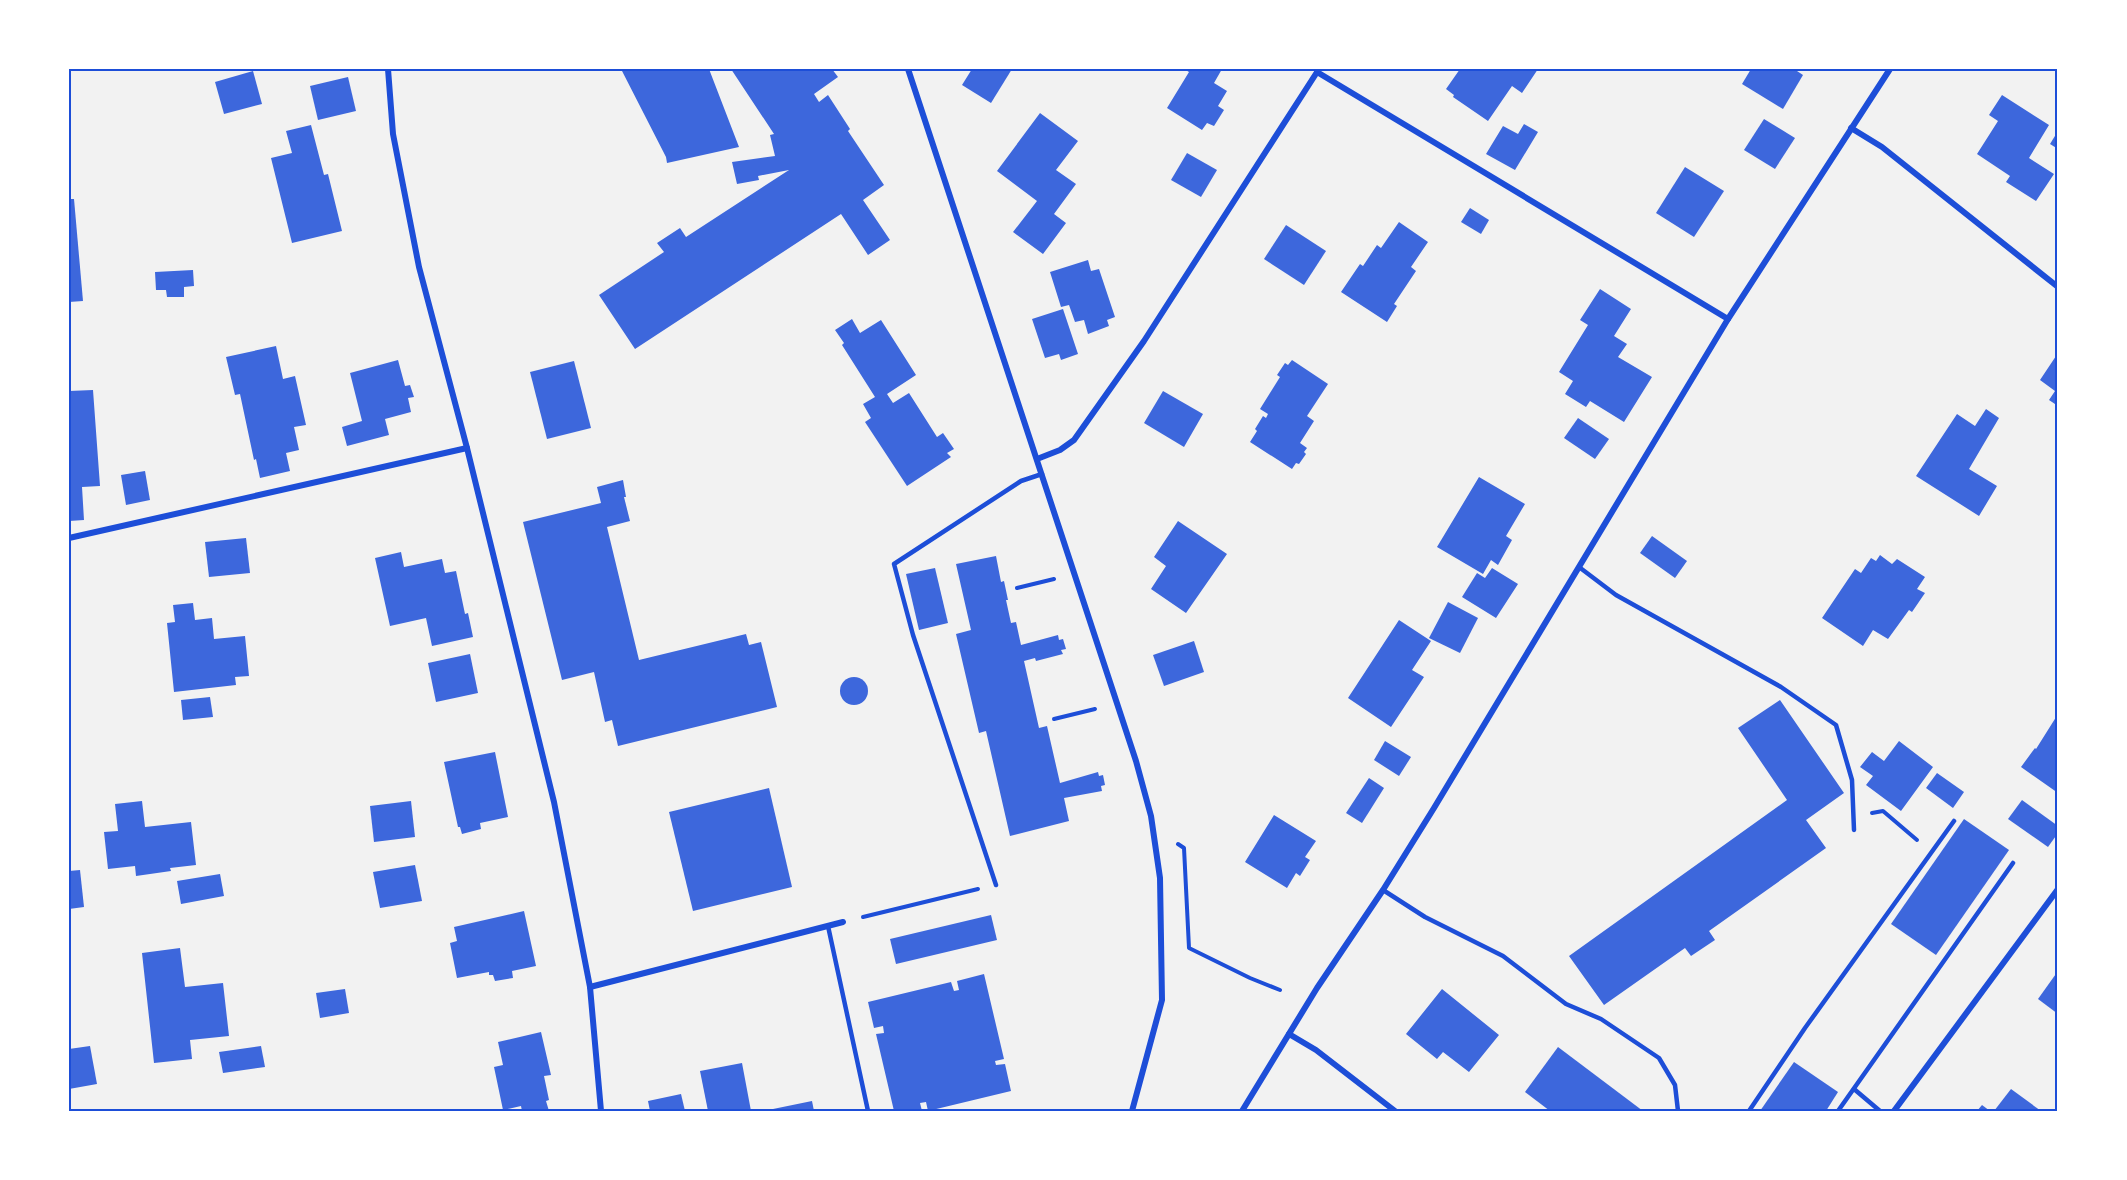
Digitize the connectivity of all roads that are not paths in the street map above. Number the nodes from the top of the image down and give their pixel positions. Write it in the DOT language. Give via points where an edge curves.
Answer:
graph roads {
  1 [pos="387,69"];
  2 [pos="908,69"];
  3 [pos="1890,69"];
  4 [pos="1318,70"];
  5 [pos="1851,128"];
  6 [pos="2058,287"];
  7 [pos="1728,319"];
  8 [pos="466,448"];
  9 [pos="1037,459"];
  10 [pos="1042,474"];
  11 [pos="69,538"];
  12 [pos="1579,567"];
  13 [pos="1954,821"];
  14 [pos="1854,830"];
  15 [pos="2013,863"];
  16 [pos="996,885"];
  17 [pos="2058,889"];
  18 [pos="1383,890"];
  19 [pos="843,922"];
  20 [pos="828,926"];
  21 [pos="590,987"];
  22 [pos="1289,1034"];
  23 [pos="1854,1089"];
  24 [pos="601,1111"];
  25 [pos="868,1111"];
  26 [pos="1132,1111"];
  27 [pos="1242,1111"];
  28 [pos="1395,1111"];
  29 [pos="1678,1111"];
  30 [pos="1749,1111"];
  31 [pos="1838,1111"];
  32 [pos="1880,1111"];
  33 [pos="1894,1111"];
  1 -- 8 [label="street" via="393,134 419,267"];
  2 -- 9 [label="street"];
  3 -- 5 [label="street"];
  4 -- 7 [label="street"];
  4 -- 9 [label="street" via="1144,341 1074,440"];
  5 -- 6 [label="street" via="1882,147"];
  5 -- 7 [label="street"];
  7 -- 12 [label="street"];
  8 -- 11 [label="street"];
  8 -- 21 [label="street" via="554,802"];
  9 -- 10 [label="street"];
  10 -- 16 [label="lane" via="1021,481 894,564 913,635"];
  10 -- 26 [label="street" via="1136,761 1151,816 1160,878 1162,1000"];
  12 -- 14 [label="lane" via="1616,595 1781,687 1836,725 1852,780"];
  12 -- 18 [label="street"];
  13 -- 30 [label="lane"];
  15 -- 23 [label="lane"];
  17 -- 33 [label="street"];
  18 -- 22 [label="street"];
  18 -- 29 [label="lane" via="1425,917 1503,956 1566,1004 1601,1019 1659,1058 1675,1085"];
  19 -- 20 [label="street"];
  20 -- 21 [label="street"];
  20 -- 25 [label="lane"];
  21 -- 24 [label="street"];
  22 -- 27 [label="street"];
  22 -- 28 [label="street"];
  23 -- 31 [label="lane"];
  23 -- 32 [label="lane"];
}
